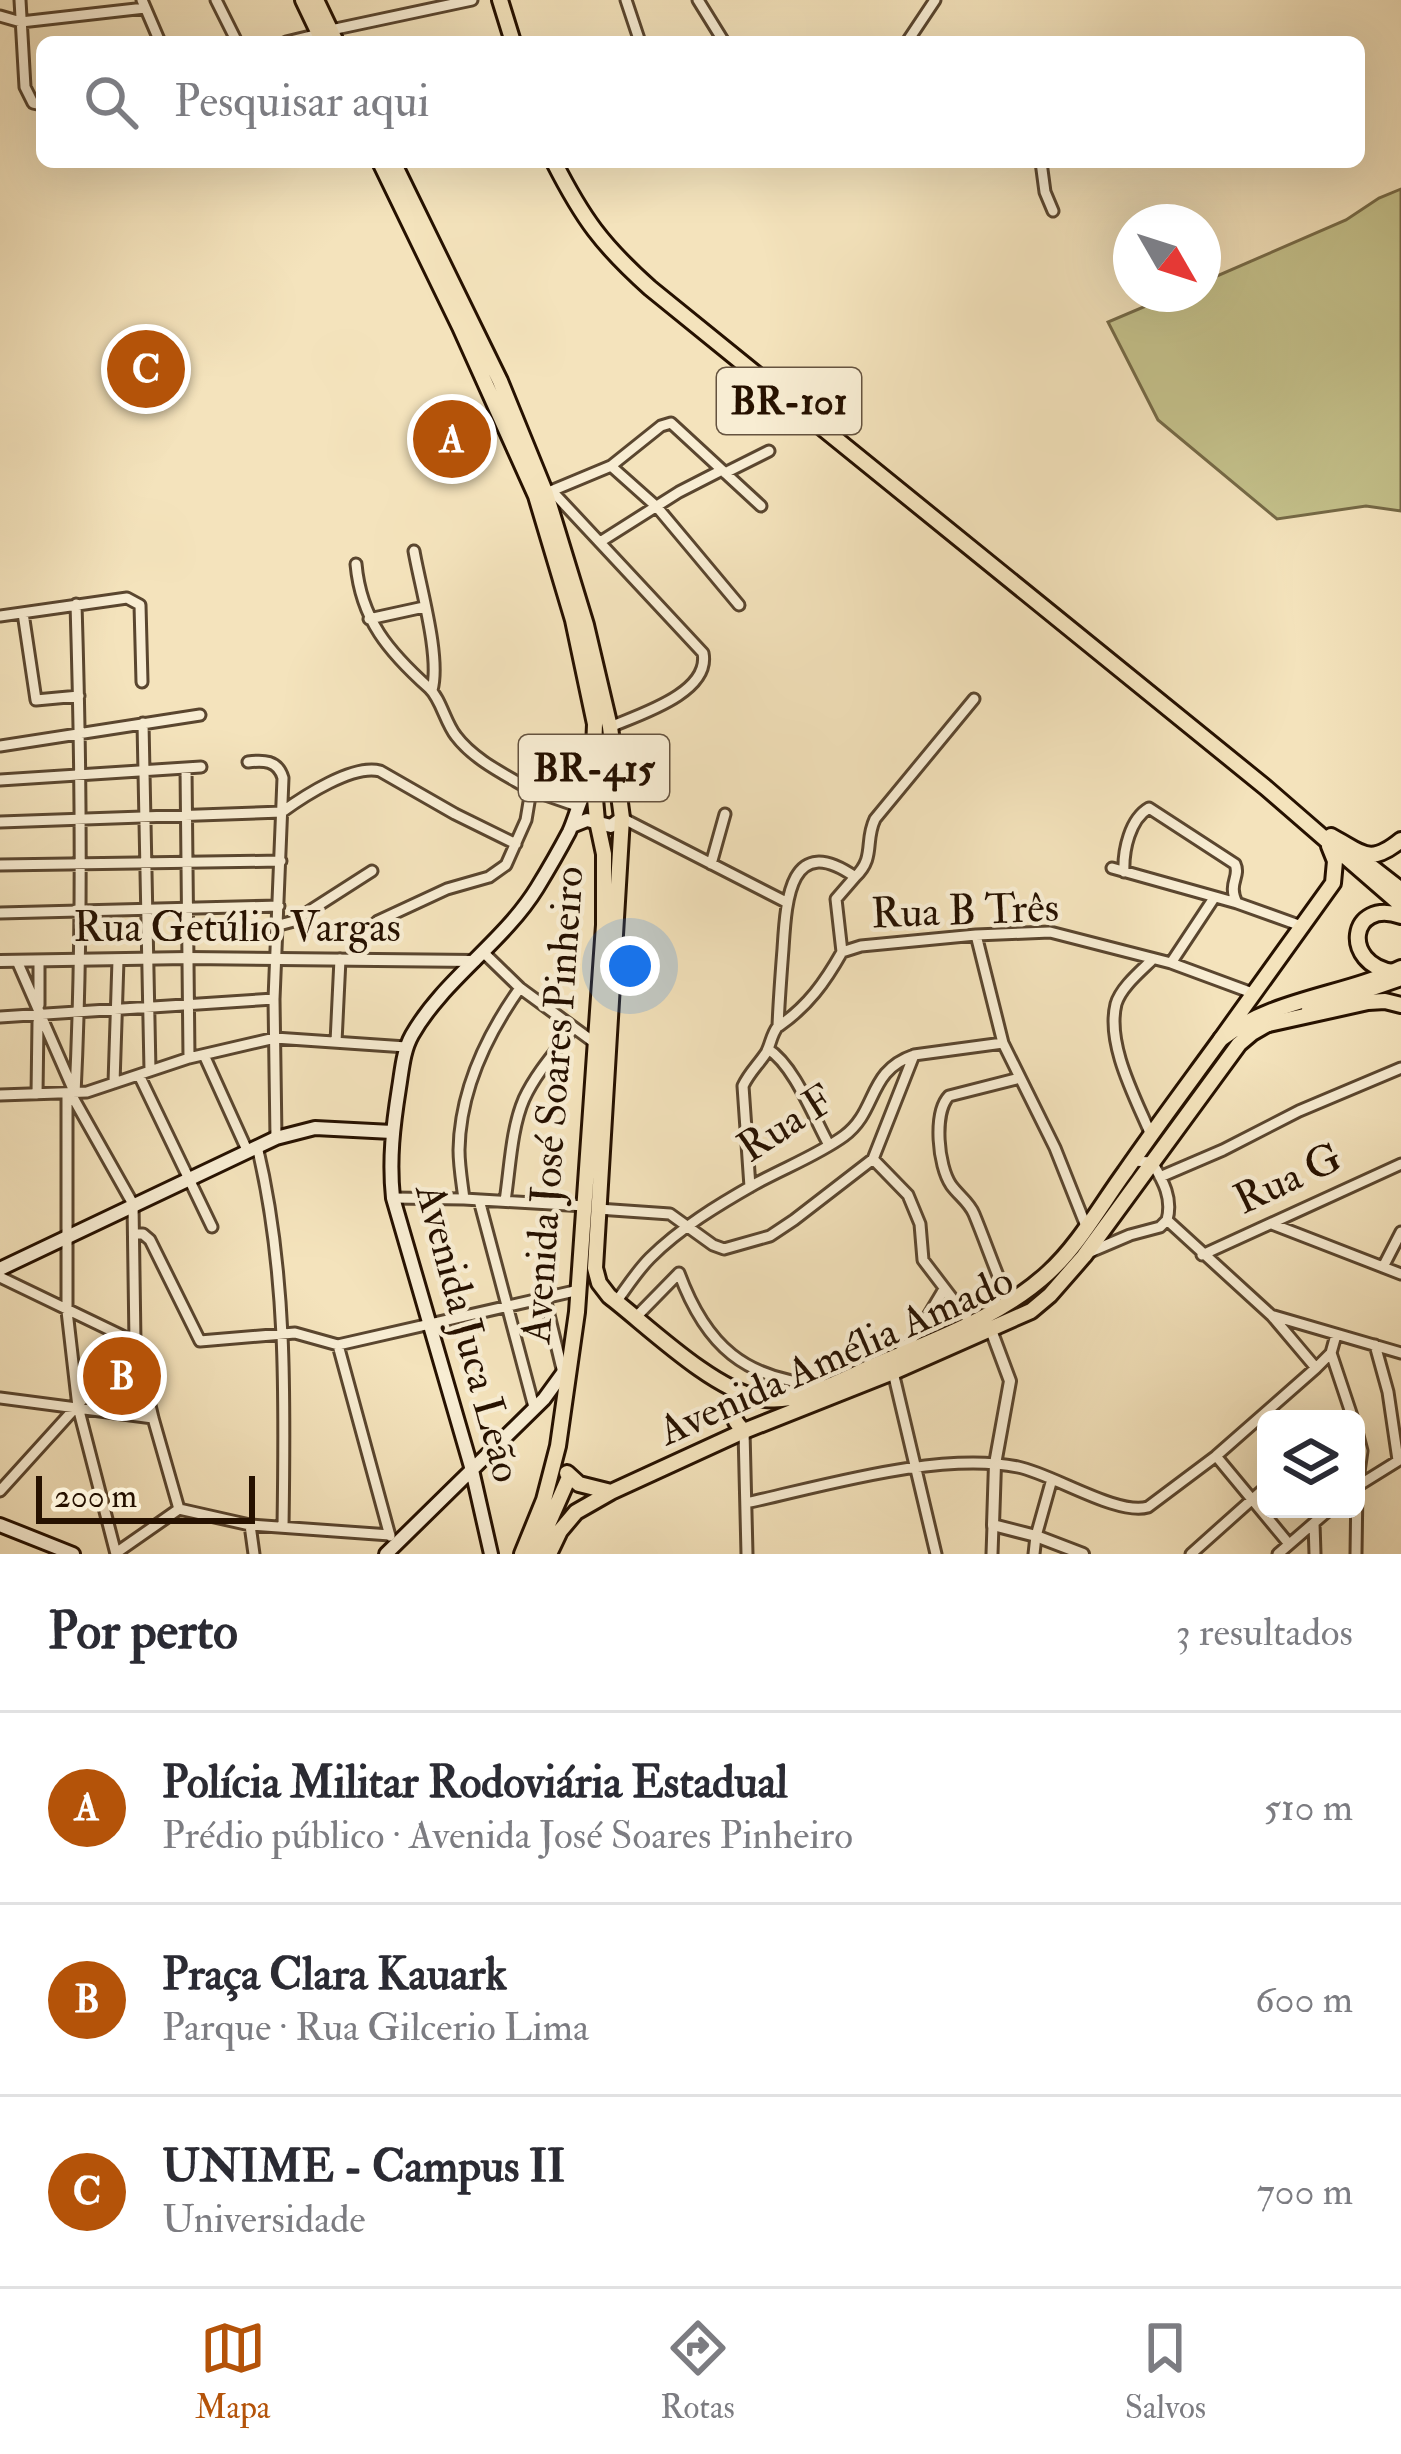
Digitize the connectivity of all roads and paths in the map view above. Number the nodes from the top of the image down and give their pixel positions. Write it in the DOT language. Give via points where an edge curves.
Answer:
graph roads {
  1 [pos="20,0"];
  2 [pos="216,0"];
  3 [pos="303,0"];
  4 [pos="316,0"];
  5 [pos="472,0"];
  6 [pos="500,0"];
  7 [pos="626,0"];
  8 [pos="698,0"];
  9 [pos="935,0"];
  10 [pos="143,4"];
  11 [pos="0,16"];
  12 [pos="21,22"];
  13 [pos="157,36"];
  14 [pos="233,36"];
  15 [pos="326,36"];
  16 [pos="327,36"];
  17 [pos="331,36"];
  18 [pos="510,36"];
  19 [pos="638,36"];
  20 [pos="720,36"];
  21 [pos="912,36"];
  22 [pos="36,102"];
  23 [pos="383,168"];
  24 [pos="396,168"];
  25 [pos="557,168"];
  26 [pos="1042,168"];
  27 [pos="1053,211"];
  28 [pos="770,451"];
  29 [pos="611,466"];
  30 [pos="723,472"];
  31 [pos="549,492"];
  32 [pos="760,506"];
  33 [pos="657,507"];
  34 [pos="600,542"];
  35 [pos="414,551"];
  36 [pos="356,564"];
  37 [pos="76,604"];
  38 [pos="739,605"];
  39 [pos="424,607"];
  40 [pos="23,613"];
  41 [pos="0,616"];
  42 [pos="369,619"];
  43 [pos="142,682"];
  44 [pos="432,690"];
  45 [pos="79,696"];
  46 [pos="974,699"];
  47 [pos="200,715"];
  48 [pos="143,723"];
  49 [pos="610,727"];
  50 [pos="80,734"];
  51 [pos="0,746"];
  52 [pos="248,762"];
  53 [pos="201,767"];
  54 [pos="186,769"];
  55 [pos="145,772"];
  56 [pos="80,776"];
  57 [pos="593,776"];
  58 [pos="617,776"];
  59 [pos="0,781"];
  60 [pos="532,790"];
  61 [pos="577,806"];
  62 [pos="282,812"];
  63 [pos="725,814"];
  64 [pos="188,815"];
  65 [pos="146,817"];
  66 [pos="622,818"];
  67 [pos="80,819"];
  68 [pos="597,821"];
  69 [pos="0,822"];
  70 [pos="572,826"];
  71 [pos="1329,839"];
  72 [pos="1401,840"];
  73 [pos="517,844"];
  74 [pos="281,861"];
  75 [pos="146,862"];
  76 [pos="188,862"];
  77 [pos="80,864"];
  78 [pos="711,864"];
  79 [pos="0,865"];
  80 [pos="372,871"];
  81 [pos="855,877"];
  82 [pos="1401,890"];
  83 [pos="1214,898"];
  84 [pos="786,902"];
  85 [pos="1237,903"];
  86 [pos="1401,905"];
  87 [pos="279,906"];
  88 [pos="189,908"];
  89 [pos="148,909"];
  90 [pos="80,911"];
  91 [pos="0,914"];
  92 [pos="1401,916"];
  93 [pos="279,925"];
  94 [pos="1304,927"];
  95 [pos="976,935"];
  96 [pos="842,952"];
  97 [pos="479,957"];
  98 [pos="188,958"];
  99 [pos="277,958"];
  100 [pos="1153,958"];
  101 [pos="340,959"];
  102 [pos="356,959"];
  103 [pos="118,960"];
  104 [pos="148,960"];
  105 [pos="0,961"];
  106 [pos="17,962"];
  107 [pos="39,962"];
  108 [pos="80,962"];
  109 [pos="1172,963"];
  110 [pos="1398,972"];
  111 [pos="520,988"];
  112 [pos="1255,994"];
  113 [pos="274,999"];
  114 [pos="188,1004"];
  115 [pos="1401,1005"];
  116 [pos="149,1007"];
  117 [pos="115,1009"];
  118 [pos="79,1012"];
  119 [pos="38,1014"];
  120 [pos="0,1017"];
  121 [pos="1264,1025"];
  122 [pos="778,1026"];
  123 [pos="574,1029"];
  124 [pos="275,1038"];
  125 [pos="1221,1039"];
  126 [pos="336,1042"];
  127 [pos="1003,1042"];
  128 [pos="596,1043"];
  129 [pos="406,1047"];
  130 [pos="769,1049"];
  131 [pos="204,1055"];
  132 [pos="914,1055"];
  133 [pos="189,1058"];
  134 [pos="1401,1068"];
  135 [pos="145,1073"];
  136 [pos="1020,1078"];
  137 [pos="114,1083"];
  138 [pos="38,1094"];
  139 [pos="71,1094"];
  140 [pos="0,1095"];
  141 [pos="392,1132"];
  142 [pos="1151,1135"];
  143 [pos="276,1138"];
  144 [pos="829,1145"];
  145 [pos="252,1148"];
  146 [pos="873,1159"];
  147 [pos="1132,1161"];
  148 [pos="1152,1162"];
  149 [pos="1401,1164"];
  150 [pos="1160,1177"];
  151 [pos="188,1178"];
  152 [pos="750,1187"];
  153 [pos="1108,1196"];
  154 [pos="393,1198"];
  155 [pos="464,1199"];
  156 [pos="479,1200"];
  157 [pos="505,1201"];
  158 [pos="133,1204"];
  159 [pos="591,1207"];
  160 [pos="1110,1220"];
  161 [pos="1167,1220"];
  162 [pos="1270,1224"];
  163 [pos="688,1225"];
  164 [pos="1086,1226"];
  165 [pos="212,1227"];
  166 [pos="1401,1232"];
  167 [pos="134,1234"];
  168 [pos="1130,1234"];
  169 [pos="65,1236"];
  170 [pos="1202,1255"];
  171 [pos="1084,1256"];
  172 [pos="1383,1267"];
  173 [pos="0,1273"];
  174 [pos="1401,1274"];
  175 [pos="944,1289"];
  176 [pos="579,1290"];
  177 [pos="545,1298"];
  178 [pos="613,1299"];
  179 [pos="1009,1302"];
  180 [pos="509,1307"];
  181 [pos="67,1310"];
  182 [pos="933,1311"];
  183 [pos="577,1312"];
  184 [pos="965,1316"];
  185 [pos="1273,1316"];
  186 [pos="636,1317"];
  187 [pos="428,1324"];
  188 [pos="991,1330"];
  189 [pos="282,1333"];
  190 [pos="1336,1335"];
  191 [pos="135,1342"];
  192 [pos="338,1345"];
  193 [pos="1375,1346"];
  194 [pos="1331,1353"];
  195 [pos="1401,1353"];
  196 [pos="894,1364"];
  197 [pos="567,1368"];
  198 [pos="1316,1368"];
  199 [pos="1401,1379"];
  200 [pos="830,1385"];
  201 [pos="1388,1392"];
  202 [pos="0,1398"];
  203 [pos="757,1398"];
  204 [pos="78,1407"];
  205 [pos="534,1407"];
  206 [pos="1349,1410"];
  207 [pos="564,1413"];
  208 [pos="152,1418"];
  209 [pos="762,1425"];
  210 [pos="744,1431"];
  211 [pos="558,1446"];
  212 [pos="1216,1456"];
  213 [pos="1399,1460"];
  214 [pos="995,1464"];
  215 [pos="916,1467"];
  216 [pos="472,1470"];
  217 [pos="568,1477"];
  218 [pos="1052,1479"];
  219 [pos="1365,1481"];
  220 [pos="453,1488"];
  221 [pos="0,1491"];
  222 [pos="611,1492"];
  223 [pos="1257,1494"];
  224 [pos="479,1496"];
  225 [pos="1252,1498"];
  226 [pos="746,1503"];
  227 [pos="179,1509"];
  228 [pos="1320,1518"];
  229 [pos="1356,1518"];
  230 [pos="1314,1523"];
  231 [pos="0,1525"];
  232 [pos="250,1525"];
  233 [pos="993,1525"];
  234 [pos="283,1527"];
  235 [pos="1036,1536"];
  236 [pos="1288,1544"];
  237 [pos="390,1546"];
  238 [pos="73,1554"];
  239 [pos="116,1554"];
  240 [pos="254,1554"];
  241 [pos="491,1554"];
  242 [pos="522,1554"];
  243 [pos="535,1554"];
  244 [pos="549,1554"];
  245 [pos="746,1554"];
  246 [pos="936,1554"];
  247 [pos="992,1554"];
  248 [pos="1034,1554"];
  249 [pos="1083,1554"];
  250 [pos="1191,1554"];
  251 [pos="1278,1554"];
  252 [pos="1316,1554"];
  253 [pos="1356,1554"];
  1 -- 12 [label="street"];
  2 -- 14 [label="street"];
  3 -- 15 [label="main road"];
  4 -- 16 [label="main road"];
  5 -- 17 [label="street"];
  6 -- 18 [label="main road"];
  7 -- 19 [label="street"];
  8 -- 20 [label="street"];
  9 -- 21 [label="street"];
  10 -- 12 [label="street"];
  10 -- 13 [label="street"];
  11 -- 12 [label="street"];
  12 -- 22 [label="street" via="25,87"];
  23 -- 57 [label="main road, Avenida José Soares Pinheiro / BR-415" via="536,496 596,724"];
  24 -- 31 [label="main road, Avenida José Soares Pinheiro / BR-415"];
  25 -- 71 [label="main road, BR-101" via="591,228 650,288"];
  26 -- 27 [label="street"];
  28 -- 30 [label="street"];
  29 -- 30 [label="street" via="666,422"];
  29 -- 31 [label="street"];
  29 -- 33 [label="street"];
  30 -- 32 [label="street"];
  30 -- 33 [label="street"];
  31 -- 34 [label="street"];
  31 -- 49 [label="main road, Avenida José Soares Pinheiro / BR-415"];
  33 -- 34 [label="street"];
  33 -- 38 [label="street"];
  34 -- 49 [label="street" via="706,661 674,700"];
  35 -- 39 [label="street"];
  36 -- 42 [label="street"];
  37 -- 40 [label="street"];
  37 -- 43 [label="street" via="140,605"];
  37 -- 45 [label="street"];
  39 -- 42 [label="street"];
  39 -- 44 [label="street"];
  40 -- 41 [label="street"];
  40 -- 45 [label="street" via="36,700"];
  42 -- 44 [label="street"];
  44 -- 60 [label="street" via="463,744"];
  45 -- 50 [label="street"];
  46 -- 81 [label="street" via="875,819 869,859"];
  47 -- 48 [label="street"];
  48 -- 50 [label="street"];
  48 -- 55 [label="street"];
  49 -- 58 [label="main road, Avenida José Soares Pinheiro / BR-415"];
  50 -- 51 [label="street"];
  50 -- 56 [label="street"];
  52 -- 62 [label="street" via="281,770"];
  53 -- 54 [label="street"];
  54 -- 55 [label="street"];
  54 -- 64 [label="street"];
  55 -- 56 [label="street"];
  55 -- 65 [label="street"];
  56 -- 59 [label="street"];
  56 -- 67 [label="street"];
  57 -- 58 [label="main road" via="602,768"];
  57 -- 61 [label="main road, Avenida Juca Leão"];
  57 -- 68 [label="main road, Avenida José Soares Pinheiro / BR-415"];
  58 -- 66 [label="main road, Avenida José Soares Pinheiro / BR-415"];
  60 -- 61 [label="street"];
  60 -- 73 [label="street"];
  61 -- 70 [label="main road, Avenida Juca Leão"];
  62 -- 64 [label="street"];
  62 -- 73 [label="street" via="312,792 376,770"];
  62 -- 74 [label="street"];
  63 -- 78 [label="street"];
  64 -- 65 [label="street"];
  64 -- 76 [label="street"];
  65 -- 67 [label="street"];
  65 -- 75 [label="street"];
  66 -- 68 [label="main road" via="611,826"];
  66 -- 78 [label="street"];
  66 -- 159 [label="main road, Avenida José Soares Pinheiro / BR-415"];
  67 -- 69 [label="street"];
  67 -- 77 [label="street"];
  68 -- 70 [label="main road"];
  68 -- 128 [label="main road, Avenida José Soares Pinheiro / BR-415" via="604,925"];
  70 -- 97 [label="main road, Avenida Juca Leão" via="518,915"];
  71 -- 72 [label="main road" via="1373,856"];
  71 -- 82 [label="main road, BR-101"];
  71 -- 86 [label="main road, BR-101"];
  71 -- 94 [label="main road, Avenida Amélia Amado" via="1336,873"];
  73 -- 102 [label="street" via="489,877 378,921 362,936"];
  74 -- 76 [label="street"];
  74 -- 87 [label="street"];
  75 -- 76 [label="street"];
  75 -- 77 [label="street"];
  75 -- 89 [label="street"];
  76 -- 88 [label="street"];
  77 -- 79 [label="street"];
  77 -- 90 [label="street"];
  78 -- 84 [label="street"];
  80 -- 93 [label="street"];
  81 -- 84 [label="street" via="838,865 808,865 794,876"];
  81 -- 96 [label="street" via="836,899"];
  83 -- 85 [label="street"];
  83 -- 85 [label="street" via="1118,870 1142,811 1149,808 1235,864"];
  83 -- 109 [label="street"];
  84 -- 122 [label="street"];
  85 -- 94 [label="street"];
  87 -- 88 [label="street"];
  87 -- 93 [label="street"];
  88 -- 89 [label="street"];
  88 -- 98 [label="street"];
  89 -- 90 [label="street"];
  89 -- 104 [label="street"];
  90 -- 91 [label="street"];
  90 -- 108 [label="street"];
  92 -- 110 [label="main road" via="1372,913 1358,935 1369,963"];
  93 -- 99 [label="street"];
  94 -- 112 [label="main road, Avenida Amélia Amado"];
  95 -- 96 [label="street, Rua B Três"];
  95 -- 100 [label="street, Rua B Três" via="1061,933"];
  95 -- 127 [label="street"];
  96 -- 122 [label="street, Rua B Três" via="815,995"];
  97 -- 102 [label="street, Rua Getúlio Vargas"];
  97 -- 111 [label="street"];
  97 -- 129 [label="main road, Avenida Juca Leão"];
  98 -- 99 [label="street, Rua Getúlio Vargas"];
  98 -- 104 [label="street, Rua Getúlio Vargas"];
  98 -- 114 [label="street"];
  99 -- 101 [label="street, Rua Getúlio Vargas"];
  99 -- 113 [label="street"];
  100 -- 109 [label="street, Rua B Três"];
  100 -- 142 [label="street" via="1121,995 1115,1016 1121,1063"];
  101 -- 102 [label="street, Rua Getúlio Vargas"];
  101 -- 126 [label="street"];
  103 -- 104 [label="street, Rua Getúlio Vargas"];
  103 -- 108 [label="street, Rua Getúlio Vargas"];
  103 -- 117 [label="street"];
  104 -- 116 [label="street"];
  105 -- 106 [label="street, Rua Getúlio Vargas"];
  106 -- 107 [label="street, Rua Getúlio Vargas"];
  106 -- 119 [label="street"];
  107 -- 108 [label="street, Rua Getúlio Vargas"];
  107 -- 119 [label="street"];
  108 -- 118 [label="street"];
  109 -- 112 [label="street, Rua B Três"];
  110 -- 121 [label="main road"];
  110 -- 125 [label="main road" via="1261,1014"];
  111 -- 123 [label="street"];
  111 -- 155 [label="street" via="486,1041 467,1096 459,1151"];
  112 -- 125 [label="main road, Avenida Amélia Amado"];
  113 -- 114 [label="street"];
  113 -- 124 [label="street"];
  114 -- 116 [label="street"];
  114 -- 133 [label="street"];
  115 -- 121 [label="main road" via="1368,1001"];
  116 -- 117 [label="street"];
  116 -- 135 [label="street"];
  117 -- 118 [label="street"];
  117 -- 137 [label="street"];
  118 -- 119 [label="street"];
  118 -- 139 [label="street"];
  119 -- 120 [label="street"];
  119 -- 138 [label="street"];
  119 -- 139 [label="street"];
  121 -- 148 [label="main road, Avenida Amélia Amado" via="1239,1044"];
  122 -- 130 [label="street"];
  123 -- 128 [label="street"];
  123 -- 157 [label="street" via="524,1099"];
  124 -- 126 [label="street"];
  124 -- 131 [label="street"];
  124 -- 143 [label="street"];
  125 -- 142 [label="main road, Avenida Amélia Amado"];
  126 -- 129 [label="street"];
  127 -- 132 [label="street"];
  127 -- 136 [label="street"];
  128 -- 159 [label="main road, Avenida José Soares Pinheiro / BR-415"];
  129 -- 141 [label="main road, Avenida Juca Leão"];
  130 -- 144 [label="street"];
  130 -- 152 [label="street" via="743,1086"];
  131 -- 133 [label="street"];
  131 -- 145 [label="street"];
  132 -- 144 [label="street, Rua F" via="890,1068 857,1124"];
  132 -- 146 [label="street"];
  133 -- 135 [label="street"];
  134 -- 150 [label="street"];
  135 -- 137 [label="street"];
  135 -- 151 [label="street"];
  136 -- 164 [label="street"];
  136 -- 179 [label="street" via="949,1096 940,1111 944,1168 973,1211"];
  137 -- 139 [label="street"];
  138 -- 139 [label="street"];
  138 -- 140 [label="street"];
  139 -- 158 [label="street"];
  139 -- 169 [label="street"];
  141 -- 143 [label="main road" via="316,1128"];
  141 -- 154 [label="main road, Avenida Juca Leão"];
  142 -- 147 [label="main road, Avenida Amélia Amado"];
  143 -- 145 [label="main road"];
  144 -- 152 [label="street, Rua F"];
  145 -- 151 [label="main road"];
  145 -- 189 [label="street" via="271,1208"];
  146 -- 163 [label="street" via="789,1225 754,1242 721,1249"];
  146 -- 175 [label="street" via="908,1195 923,1259"];
  147 -- 148 [label="street"];
  147 -- 153 [label="main road, Avenida Amélia Amado"];
  148 -- 150 [label="street"];
  148 -- 160 [label="main road, Avenida Amélia Amado"];
  149 -- 162 [label="street, Rua G"];
  150 -- 161 [label="street"];
  151 -- 158 [label="main road"];
  151 -- 165 [label="street"];
  152 -- 163 [label="street, Rua F"];
  153 -- 160 [label="street"];
  153 -- 164 [label="main road, Avenida Amélia Amado"];
  154 -- 155 [label="street"];
  154 -- 187 [label="main road, Avenida Juca Leão"];
  155 -- 156 [label="street"];
  156 -- 157 [label="street"];
  156 -- 180 [label="street"];
  157 -- 159 [label="street"];
  158 -- 167 [label="street"];
  158 -- 169 [label="main road"];
  159 -- 163 [label="street" via="670,1214"];
  159 -- 176 [label="main road, Avenida José Soares Pinheiro / BR-415"];
  159 -- 178 [label="main road, Avenida José Soares Pinheiro / BR-415" via="595,1268"];
  160 -- 168 [label="street"];
  160 -- 171 [label="main road, Avenida Amélia Amado"];
  161 -- 168 [label="street"];
  161 -- 170 [label="street"];
  162 -- 170 [label="street, Rua G"];
  162 -- 172 [label="street"];
  163 -- 178 [label="street, Rua F"];
  164 -- 179 [label="main road, Avenida Amélia Amado" via="1051,1271"];
  166 -- 172 [label="street"];
  167 -- 189 [label="street" via="150,1240 200,1341"];
  167 -- 191 [label="street"];
  168 -- 171 [label="street"];
  169 -- 173 [label="main road"];
  169 -- 181 [label="street"];
  170 -- 185 [label="street"];
  171 -- 188 [label="main road, Avenida Amélia Amado" via="1030,1311"];
  172 -- 174 [label="street"];
  173 -- 181 [label="street"];
  175 -- 182 [label="street"];
  175 -- 184 [label="street"];
  176 -- 177 [label="street"];
  176 -- 183 [label="main road, Avenida José Soares Pinheiro / BR-415"];
  177 -- 180 [label="street"];
  177 -- 197 [label="street, Avenida José Soares Pinheiro"];
  178 -- 183 [label="main road" via="589,1297"];
  178 -- 186 [label="main road, Avenida Amélia Amado"];
  179 -- 184 [label="main road, Avenida Amélia Amado"];
  180 -- 187 [label="street"];
  180 -- 205 [label="street"];
  181 -- 191 [label="street"];
  181 -- 204 [label="street"];
  182 -- 184 [label="street" via="943,1306"];
  182 -- 196 [label="street"];
  183 -- 197 [label="main road, Avenida José Soares Pinheiro / BR-415"];
  184 -- 196 [label="main road, Avenida Amélia Amado"];
  185 -- 190 [label="street"];
  185 -- 198 [label="street"];
  186 -- 200 [label="street" via="679,1274 702,1324 749,1368 791,1383"];
  186 -- 203 [label="main road, Avenida Amélia Amado" via="708,1373"];
  187 -- 192 [label="street"];
  187 -- 216 [label="main road, Avenida Juca Leão"];
  188 -- 196 [label="main road, Avenida Amélia Amado"];
  188 -- 214 [label="street" via="1010,1381"];
  189 -- 192 [label="street"];
  189 -- 234 [label="street"];
  190 -- 193 [label="street"];
  190 -- 194 [label="street"];
  191 -- 204 [label="street"];
  191 -- 208 [label="street"];
  192 -- 237 [label="street"];
  193 -- 195 [label="street"];
  193 -- 201 [label="street"];
  194 -- 198 [label="street"];
  194 -- 206 [label="street"];
  196 -- 200 [label="main road, Avenida Amélia Amado"];
  196 -- 209 [label="main road, Avenida Amélia Amado"];
  196 -- 215 [label="street"];
  197 -- 205 [label="main road"];
  197 -- 207 [label="main road, Avenida José Soares Pinheiro / BR-415"];
  198 -- 212 [label="street"];
  199 -- 201 [label="street"];
  200 -- 203 [label="main road, Avenida Amélia Amado"];
  201 -- 213 [label="street"];
  202 -- 204 [label="street"];
  203 -- 209 [label="main road"];
  203 -- 210 [label="main road" via="738,1402 733,1412"];
  204 -- 208 [label="street"];
  204 -- 221 [label="street"];
  204 -- 239 [label="street"];
  205 -- 207 [label="main road"];
  205 -- 216 [label="main road"];
  207 -- 211 [label="main road, Avenida José Soares Pinheiro / BR-415"];
  208 -- 227 [label="street"];
  209 -- 210 [label="main road, Avenida Amélia Amado"];
  210 -- 222 [label="main road, Avenida Amélia Amado"];
  210 -- 226 [label="street"];
  211 -- 217 [label="main road"];
  211 -- 242 [label="main road, BR-415"];
  212 -- 218 [label="street" via="1139,1510"];
  212 -- 225 [label="street"];
  213 -- 219 [label="street"];
  214 -- 215 [label="street"];
  214 -- 218 [label="street"];
  214 -- 233 [label="street"];
  215 -- 226 [label="street"];
  215 -- 246 [label="street"];
  216 -- 220 [label="main road"];
  216 -- 224 [label="main road, Avenida Juca Leão"];
  217 -- 222 [label="main road"];
  217 -- 243 [label="main road"];
  218 -- 235 [label="street"];
  220 -- 224 [label="main road"];
  220 -- 237 [label="main road"];
  222 -- 244 [label="main road, Avenida Amélia Amado" via="576,1512"];
  223 -- 225 [label="street"];
  224 -- 241 [label="main road, Avenida Juca Leão"];
  225 -- 236 [label="street"];
  225 -- 250 [label="street"];
  226 -- 245 [label="street"];
  227 -- 232 [label="street"];
  227 -- 239 [label="street"];
  228 -- 230 [label="street"];
  229 -- 253 [label="street"];
  230 -- 236 [label="street"];
  230 -- 252 [label="street"];
  231 -- 238 [label="main road"];
  232 -- 234 [label="street"];
  232 -- 240 [label="street"];
  233 -- 235 [label="street"];
  233 -- 247 [label="street"];
  234 -- 237 [label="street"];
  235 -- 248 [label="street"];
  235 -- 249 [label="street"];
  236 -- 251 [label="street"];
}
